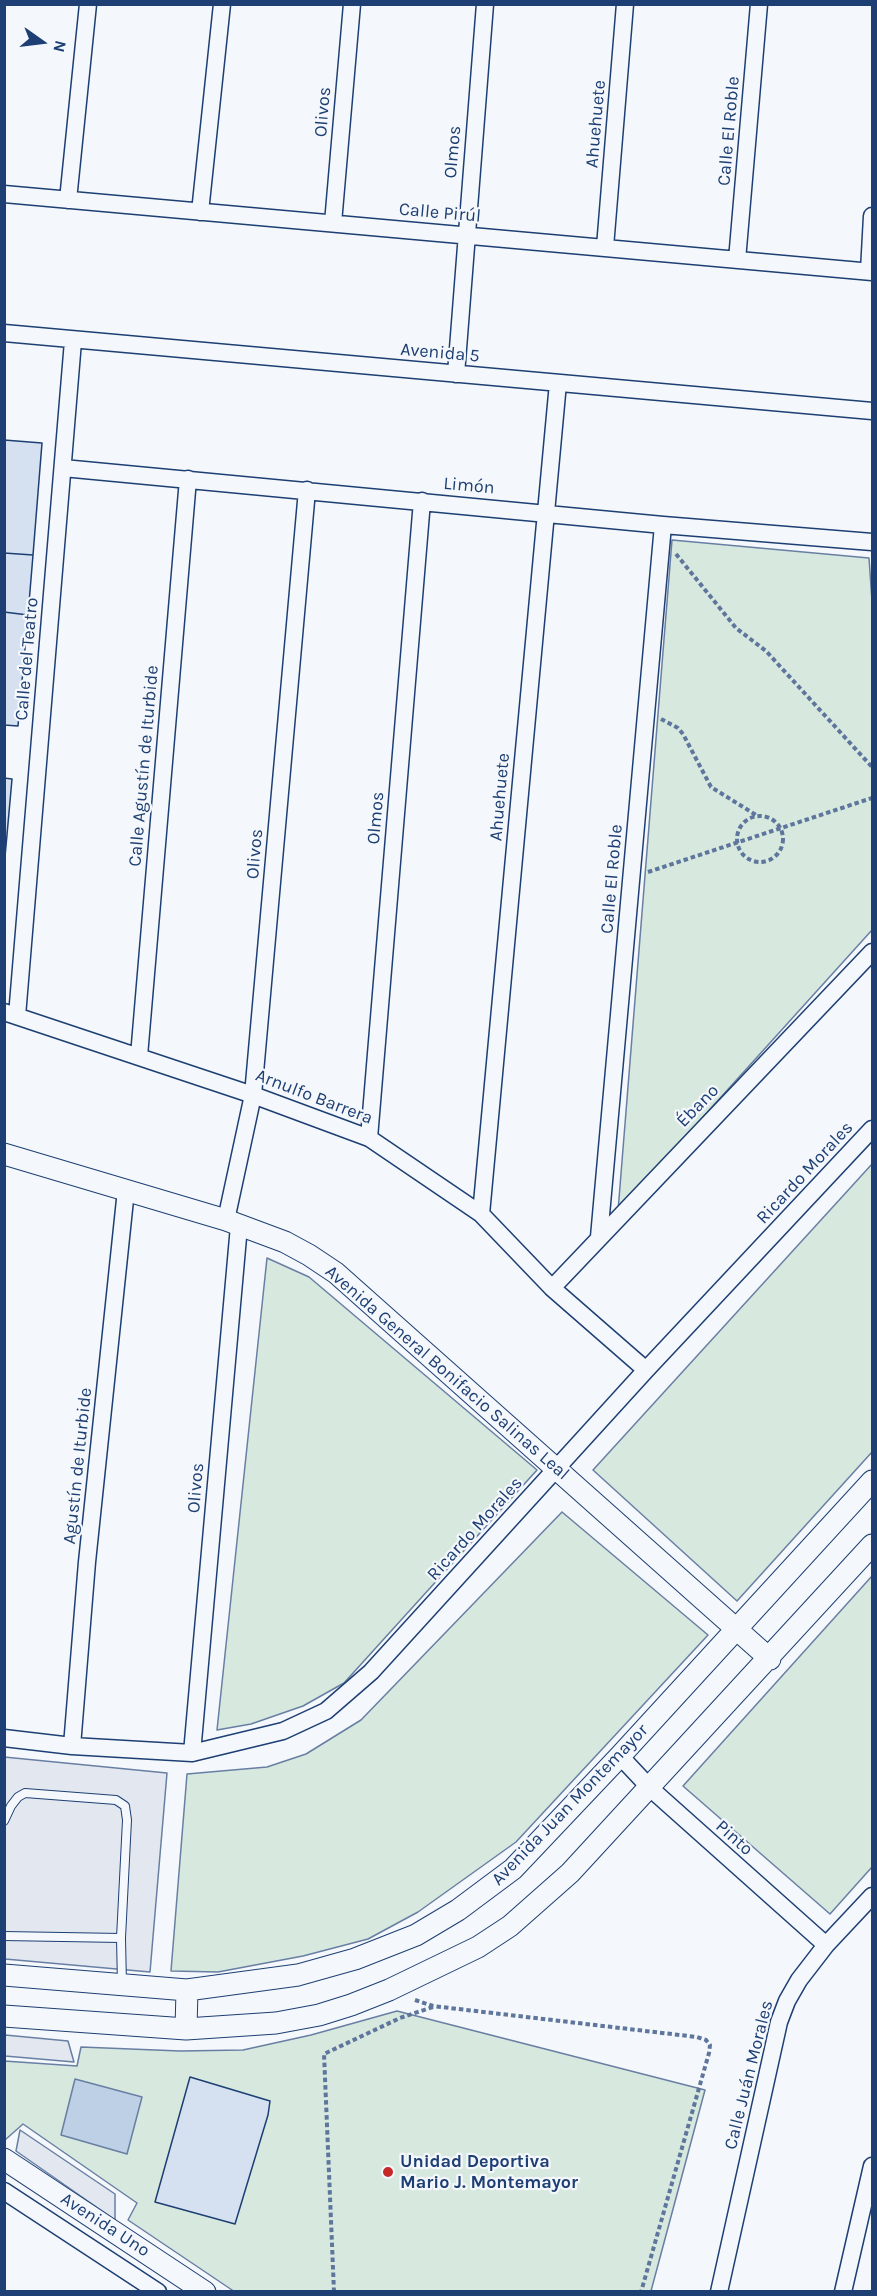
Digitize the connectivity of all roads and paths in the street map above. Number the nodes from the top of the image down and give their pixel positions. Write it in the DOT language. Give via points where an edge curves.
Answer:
graph roads {
  1 [pos="88,4"];
  2 [pos="222,4"];
  3 [pos="352,4"];
  4 [pos="485,4"];
  5 [pos="625,4"];
  6 [pos="759,4"];
  7 [pos="4,194"];
  8 [pos="68,200"];
  9 [pos="200,212"];
  10 [pos="873,216"];
  11 [pos="333,223"];
  12 [pos="466,235"];
  13 [pos="604,247"];
  14 [pos="737,260"];
  15 [pos="871,271"];
  16 [pos="4,333"];
  17 [pos="73,341"];
  18 [pos="456,374"];
  19 [pos="558,383"];
  20 [pos="873,411"];
  21 [pos="63,468"];
  22 [pos="188,479"];
  23 [pos="307,490"];
  24 [pos="422,501"];
  25 [pos="546,512"];
  26 [pos="663,530"];
  27 [pos="873,542"];
  28 [pos="646,713"];
  29 [pos="873,767"];
  30 [pos="873,798"];
  31 [pos="756,815"];
  32 [pos="781,828"];
  33 [pos="737,843"];
  34 [pos="632,877"];
  35 [pos="873,952"];
  36 [pos="11,1014"];
  37 [pos="138,1056"];
  38 [pos="253,1095"];
  39 [pos="873,1129"];
  40 [pos="369,1138"];
  41 [pos="4,1154"];
  42 [pos="126,1190"];
  43 [pos="481,1214"];
  44 [pos="232,1223"];
  45 [pos="599,1237"];
  46 [pos="552,1288"];
  47 [pos="646,1370"];
  48 [pos="556,1468"];
  49 [pos="873,1481"];
  50 [pos="873,1545"];
  51 [pos="736,1630"];
  52 [pos="770,1659"];
  53 [pos="4,1738"];
  54 [pos="72,1746"];
  55 [pos="192,1753"];
  56 [pos="620,1756"];
  57 [pos="650,1788"];
  58 [pos="4,1821"];
  59 [pos="873,1896"];
  60 [pos="4,1936"];
  61 [pos="121,1938"];
  62 [pos="826,1945"];
  63 [pos="4,1975"];
  64 [pos="122,1986"];
  65 [pos="187,1990"];
  66 [pos="4,2016"];
  67 [pos="186,2029"];
  68 [pos="4,2159"];
  69 [pos="873,2166"];
  70 [pos="4,2191"];
  71 [pos="158,2292"];
  72 [pos="205,2292"];
  73 [pos="333,2292"];
  74 [pos="641,2292"];
  75 [pos="719,2292"];
  76 [pos="843,2292"];
  1 -- 8 [label="street"];
  2 -- 9 [label="street"];
  3 -- 11 [label="street, Olivos"];
  4 -- 12 [label="street, Olmos"];
  5 -- 13 [label="street, Ahuehuete"];
  6 -- 14 [label="street, Calle El Roble"];
  7 -- 8 [label="street, Calle Pirúl"];
  8 -- 9 [label="street, Calle Pirúl"];
  9 -- 11 [label="street, Calle Pirúl"];
  10 -- 15 [label="street"];
  11 -- 12 [label="street, Calle Pirúl"];
  12 -- 13 [label="street, Calle Pirúl"];
  12 -- 18 [label="street, Olmos"];
  13 -- 14 [label="street, Calle Pirúl"];
  14 -- 15 [label="street, Calle Pirúl"];
  16 -- 17 [label="street, Avenida 5"];
  17 -- 18 [label="street, Avenida 5"];
  17 -- 21 [label="street, Calle del Teatro"];
  18 -- 19 [label="street, Avenida 5"];
  19 -- 20 [label="street, Avenida 5"];
  19 -- 25 [label="street, Ahuehuete"];
  21 -- 22 [label="street, Limón"];
  21 -- 36 [label="street, Calle del Teatro"];
  22 -- 23 [label="street, Limón"];
  22 -- 37 [label="street, Calle Agustín de Iturbide"];
  23 -- 24 [label="street, Limón"];
  23 -- 38 [label="street, Olivos"];
  24 -- 25 [label="street, Limón"];
  24 -- 40 [label="street, Olmos"];
  25 -- 26 [label="street, Limón"];
  25 -- 43 [label="street, Ahuehuete"];
  26 -- 27 [label="street, Limón"];
  26 -- 28 [label="street, Calle El Roble"];
  26 -- 29 [label="path" via="736,628 766,651"];
  28 -- 31 [label="path" via="678,728 711,787"];
  28 -- 34 [label="street, Calle El Roble"];
  30 -- 32 [label="path"];
  31 -- 32 [label="path" via="772,818"];
  31 -- 33 [label="path" via="742,823"];
  32 -- 33 [label="path"];
  32 -- 33 [label="path" via="782,847 764,862 748,859"];
  33 -- 34 [label="path"];
  34 -- 45 [label="street, Calle El Roble"];
  35 -- 45 [label="street, Ébano"];
  36 -- 37 [label="street, Arnulfo Barrera"];
  37 -- 38 [label="street, Arnulfo Barrera"];
  38 -- 40 [label="street, Arnulfo Barrera"];
  38 -- 44 [label="street, Olivos"];
  39 -- 47 [label="street, Ricardo Morales"];
  40 -- 43 [label="street, Arnulfo Barrera"];
  41 -- 42 [label="street, Avenida General Bonifacio Salinas Leal"];
  42 -- 44 [label="street, Avenida General Bonifacio Salinas Leal"];
  42 -- 54 [label="street, Agustín de Iturbide"];
  43 -- 46 [label="street, Arnulfo Barrera"];
  44 -- 48 [label="street, Avenida General Bonifacio Salinas Leal" via="285,1242 336,1273"];
  44 -- 55 [label="street, Olivos"];
  45 -- 46 [label="street, Ébano"];
  46 -- 47 [label="street, Arnulfo Barrera"];
  47 -- 48 [label="street, Ricardo Morales"];
  48 -- 51 [label="street, Avenida General Bonifacio Salinas Leal"];
  48 -- 55 [label="street, Ricardo Morales" via="345,1696 318,1716 283,1731"];
  49 -- 51 [label="street, Avenida Juan Montemayor"];
  50 -- 52 [label="street"];
  51 -- 52 [label="street, Avenida General Bonifacio Salinas Leal"];
  51 -- 56 [label="street, Avenida Juan Montemayor"];
  52 -- 57 [label="street"];
  53 -- 54 [label="street, Ricardo Morales"];
  54 -- 55 [label="street, Ricardo Morales"];
  56 -- 57 [label="street, Pinto"];
  56 -- 65 [label="street, Avenida Juan Montemayor" via="513,1869 416,1935 383,1950 298,1975"];
  57 -- 62 [label="street, Pinto"];
  57 -- 67 [label="street" via="537,1904 478,1947 389,1990 319,2015 276,2023"];
  58 -- 61 [label="lane" via="11,1806 25,1793 116,1800 125,1806"];
  59 -- 62 [label="street, Calle Juán Morales"];
  60 -- 61 [label="lane"];
  61 -- 64 [label="lane"];
  62 -- 75 [label="street, Calle Juán Morales" via="799,1980 779,2022"];
  63 -- 64 [label="street, Avenida Juan Montemayor"];
  64 -- 65 [label="street, Avenida Juan Montemayor"];
  65 -- 67 [label="street"];
  66 -- 67 [label="street"];
  68 -- 72 [label="street, Avenida Uno"];
  69 -- 76 [label="street"];
  70 -- 71 [label="street, Avenida Uno"];
  73 -- 74 [label="path" via="324,2054 433,2006 697,2037 710,2045"];
}
